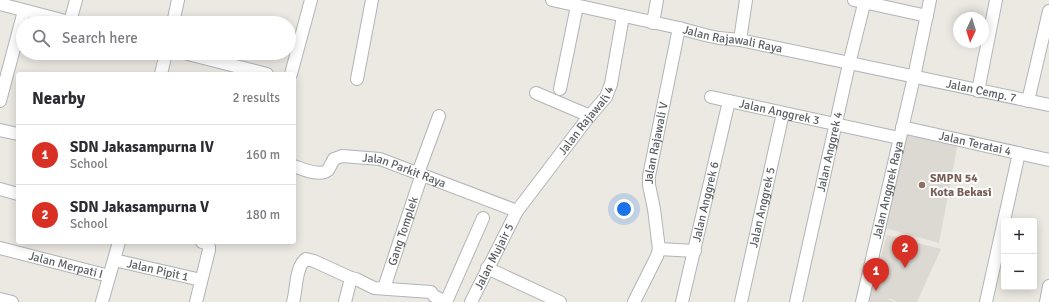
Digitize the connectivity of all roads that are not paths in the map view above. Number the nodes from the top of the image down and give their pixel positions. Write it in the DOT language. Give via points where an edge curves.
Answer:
graph roads {
  1 [pos="76,0"];
  2 [pos="178,0"];
  3 [pos="310,0"];
  4 [pos="372,0"];
  5 [pos="552,0"];
  6 [pos="658,0"];
  7 [pos="746,0"];
  8 [pos="930,0"];
  9 [pos="996,0"];
  10 [pos="861,1"];
  11 [pos="0,4"];
  12 [pos="577,6"];
  13 [pos="24,11"];
  14 [pos="1049,11"];
  15 [pos="23,16"];
  16 [pos="44,16"];
  17 [pos="73,16"];
  18 [pos="175,16"];
  19 [pos="624,16"];
  20 [pos="927,16"];
  21 [pos="653,23"];
  22 [pos="679,28"];
  23 [pos="740,40"];
  24 [pos="296,55"];
  25 [pos="16,56"];
  26 [pos="164,60"];
  27 [pos="212,60"];
  28 [pos="295,60"];
  29 [pos="849,64"];
  30 [pos="161,72"];
  31 [pos="259,72"];
  32 [pos="292,72"];
  33 [pos="914,77"];
  34 [pos="12,78"];
  35 [pos="357,79"];
  36 [pos="560,89"];
  37 [pos="978,90"];
  38 [pos="536,93"];
  39 [pos="711,97"];
  40 [pos="0,101"];
  41 [pos="730,101"];
  42 [pos="1028,101"];
  43 [pos="1049,105"];
  44 [pos="783,113"];
  45 [pos="439,116"];
  46 [pos="590,116"];
  47 [pos="836,124"];
  48 [pos="0,130"];
  49 [pos="901,132"];
  50 [pos="16,134"];
  51 [pos="1019,153"];
  52 [pos="1049,160"];
  53 [pos="296,167"];
  54 [pos="420,173"];
  55 [pos="0,189"];
  56 [pos="16,193"];
  57 [pos="517,211"];
  58 [pos="483,218"];
  59 [pos="118,244"];
  60 [pos="207,244"];
  61 [pos="0,248"];
  62 [pos="663,249"];
  63 [pos="695,251"];
  64 [pos="114,260"];
  65 [pos="487,268"];
  66 [pos="109,276"];
  67 [pos="351,278"];
  68 [pos="201,280"];
  69 [pos="1049,286"];
  70 [pos="384,288"];
  71 [pos="0,299"];
  72 [pos="12,302"];
  73 [pos="102,302"];
  74 [pos="196,302"];
  75 [pos="293,302"];
  76 [pos="345,302"];
  77 [pos="446,302"];
  78 [pos="471,302"];
  79 [pos="560,302"];
  80 [pos="634,302"];
  81 [pos="682,302"];
  82 [pos="741,302"];
  83 [pos="796,302"];
  84 [pos="862,302"];
  85 [pos="986,302"];
  86 [pos="1046,302"];
  1 -- 17 [label="street"];
  2 -- 18 [label="street"];
  3 -- 24 [label="street"];
  4 -- 35 [label="street"];
  5 -- 12 [label="street, Jalan Rajawali Raya"];
  6 -- 21 [label="street"];
  7 -- 23 [label="street"];
  8 -- 20 [label="street, Jalan Anggrek Raya"];
  9 -- 37 [label="street"];
  10 -- 20 [label="street"];
  10 -- 29 [label="street, Jalan Anggrek 4"];
  11 -- 13 [label="street"];
  12 -- 19 [label="street, Jalan Rajawali Raya"];
  12 -- 36 [label="street"];
  13 -- 15 [label="street"];
  13 -- 16 [label="street"];
  14 -- 42 [label="street"];
  19 -- 21 [label="street, Jalan Rajawali Raya"];
  19 -- 46 [label="street, Jalan Rajawali 4" via="611,84 606,97"];
  20 -- 33 [label="street, Jalan Anggrek Raya"];
  21 -- 22 [label="street, Jalan Rajawali Raya"];
  22 -- 23 [label="street, Jalan Rajawali Raya" via="719,38"];
  22 -- 62 [label="street, Jalan Rajawali V" via="649,176"];
  23 -- 29 [label="street, Jalan Rajawali Raya"];
  25 -- 34 [label="street"];
  26 -- 30 [label="street"];
  27 -- 31 [label="street"];
  28 -- 32 [label="street"];
  29 -- 33 [label="street, Jalan Rajawali Raya"];
  29 -- 47 [label="street, Jalan Anggrek 4"];
  33 -- 37 [label="street, Jalan Cemp. 7"];
  33 -- 49 [label="street, Jalan Anggrek Raya"];
  34 -- 40 [label="street"];
  37 -- 42 [label="street, Jalan Cemp. 7"];
  38 -- 46 [label="street"];
  39 -- 41 [label="street, Jalan Anggrek 3"];
  41 -- 44 [label="street, Jalan Anggrek 3"];
  41 -- 63 [label="street, Jalan Anggrek 6"];
  42 -- 43 [label="street, Jalan Cemp. 7"];
  44 -- 47 [label="street, Jalan Anggrek 3"];
  44 -- 82 [label="street, Jalan Anggrek 5"];
  45 -- 54 [label="street, Gang Tomplek"];
  46 -- 57 [label="street, Jalan Rajawali 4"];
  47 -- 49 [label="street, Jalan Anggrek 3"];
  47 -- 83 [label="street, Jalan Anggrek 4"];
  48 -- 50 [label="street"];
  49 -- 51 [label="street, Jalan Teratai 4"];
  49 -- 84 [label="street, Jalan Anggrek Raya"];
  51 -- 52 [label="street, Jalan Teratai 4"];
  51 -- 85 [label="street"];
  53 -- 54 [label="street, Jalan Parkit Raya" via="310,172 323,172 328,170 334,159 342,156 380,159"];
  54 -- 57 [label="street, Jalan Parkit Raya"];
  54 -- 70 [label="street, Gang Tomplek"];
  55 -- 56 [label="street"];
  57 -- 65 [label="street, Jalan Mujair 5"];
  58 -- 77 [label="street"];
  59 -- 64 [label="street"];
  60 -- 68 [label="street" via="209,250"];
  61 -- 66 [label="street, Jalan Merpati I"];
  62 -- 63 [label="street"];
  62 -- 80 [label="street, Jalan Rajawali V"];
  63 -- 81 [label="street, Jalan Anggrek 6"];
  64 -- 66 [label="street"];
  64 -- 68 [label="street, Jalan Pipit 1"];
  65 -- 78 [label="street, Jalan Mujair 5"];
  65 -- 79 [label="street"];
  66 -- 73 [label="street"];
  67 -- 70 [label="street" via="374,288"];
  67 -- 75 [label="street" via="306,259 302,262"];
  67 -- 76 [label="street"];
  68 -- 74 [label="street"];
  69 -- 86 [label="street"];
  70 -- 77 [label="street" via="431,292"];
  71 -- 72 [label="street"];
}
